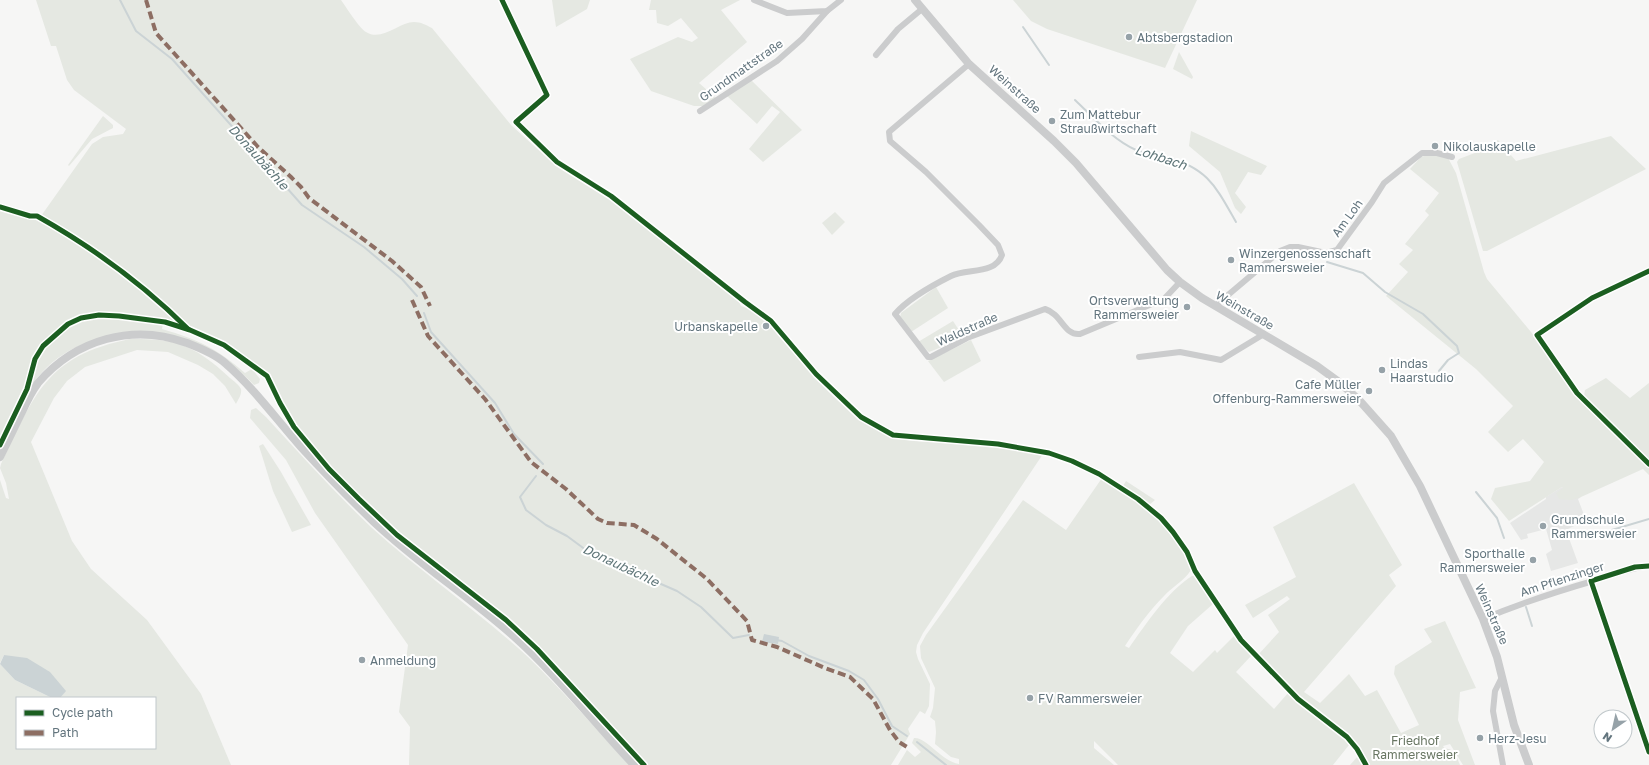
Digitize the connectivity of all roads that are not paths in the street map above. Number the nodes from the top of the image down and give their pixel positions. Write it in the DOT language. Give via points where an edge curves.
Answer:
graph roads {
  1 [pos="754,0"];
  2 [pos="841,0"];
  3 [pos="915,0"];
  4 [pos="922,9"];
  5 [pos="827,12"];
  6 [pos="876,55"];
  7 [pos="969,64"];
  8 [pos="700,112"];
  9 [pos="1452,157"];
  10 [pos="1180,282"];
  11 [pos="1215,306"];
  12 [pos="1264,334"];
  13 [pos="1139,357"];
  14 [pos="0,457"];
  15 [pos="1649,566"];
  16 [pos="1591,581"];
  17 [pos="1483,619"];
  18 [pos="1502,677"];
  19 [pos="1649,752"];
  20 [pos="634,765"];
  21 [pos="1503,765"];
  22 [pos="1529,765"];
  1 -- 5 [label="street" via="786,13"];
  2 -- 5 [label="street, Grundmattstraße"];
  3 -- 4 [label="street, Weinstraße"];
  4 -- 6 [label="street" via="898,29"];
  4 -- 7 [label="street, Weinstraße"];
  5 -- 8 [label="street, Grundmattstraße" via="777,61"];
  7 -- 10 [label="street, Weinstraße" via="1076,163"];
  7 -- 10 [label="street, Waldstraße" via="889,132 890,141 926,172 979,225 998,245 1002,255 1000,262 993,266 952,275 895,314 928,357 967,338 1045,309 1053,312 1068,330 1080,334 1164,300"];
  9 -- 11 [label="street, Am Loh" via="1437,153 1422,154 1384,183 1337,250 1326,253 1290,247 1280,251"];
  10 -- 11 [label="street, Weinstraße"];
  11 -- 12 [label="street, Weinstraße"];
  12 -- 13 [label="street" via="1221,360 1180,352"];
  12 -- 17 [label="street, Weinstraße" via="1339,382 1372,414 1390,436 1420,486"];
  14 -- 20 [label="street" via="37,384 72,354 108,338 130,333 160,335 202,348 224,361 236,373 374,522 486,612 550,670"];
  15 -- 16 [label="street, Am Pflenzinger" via="1635,567"];
  16 -- 17 [label="street, Am Pflenzinger" via="1519,604"];
  16 -- 19 [label="street"];
  17 -- 18 [label="street, Weinstraße"];
  18 -- 21 [label="street" via="1495,691 1493,711"];
  18 -- 22 [label="street, Weinstraße" via="1514,724"];
}
